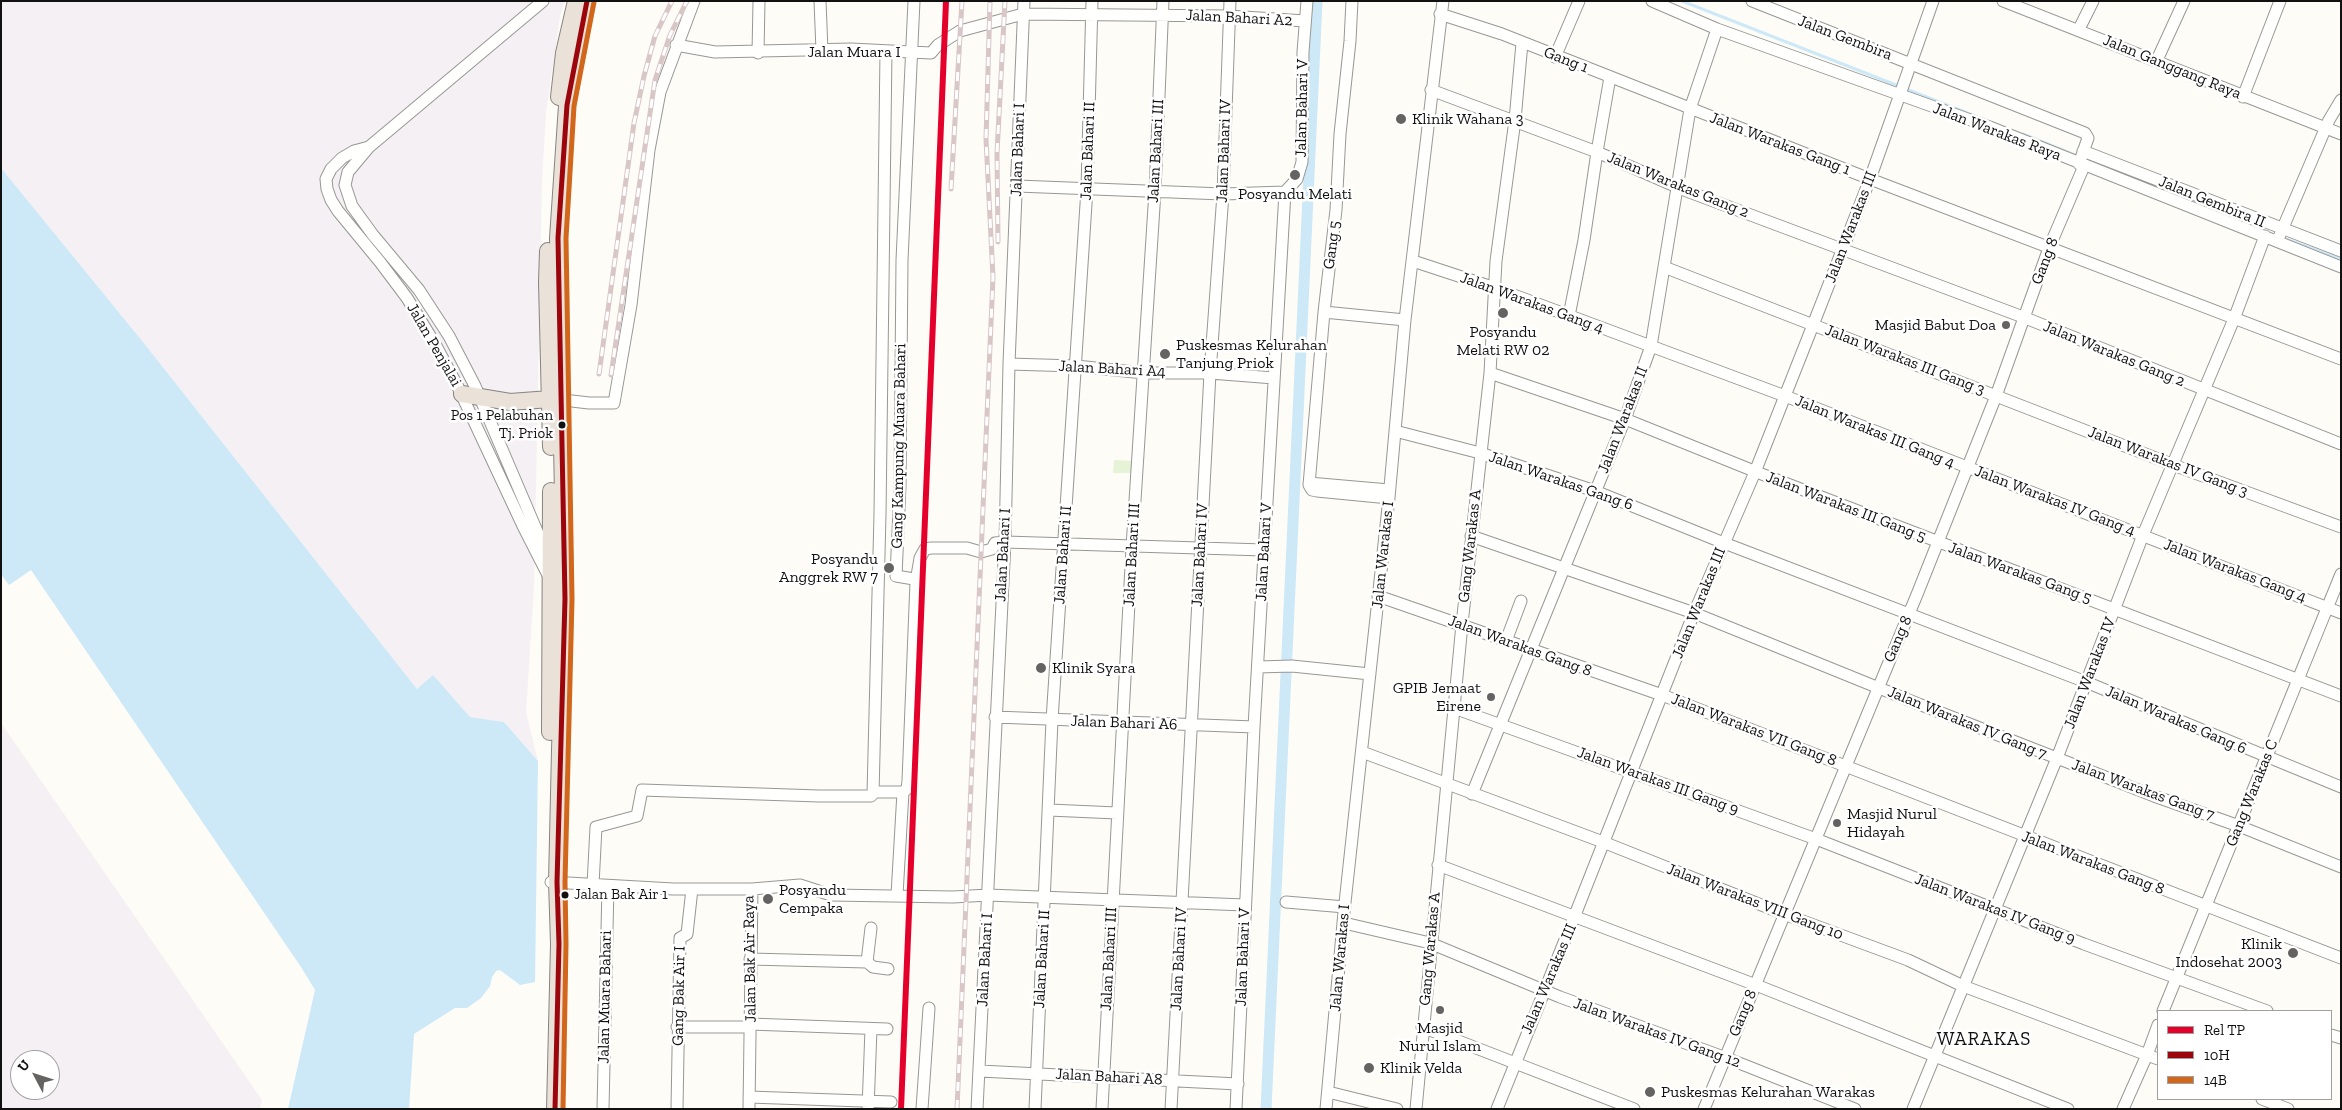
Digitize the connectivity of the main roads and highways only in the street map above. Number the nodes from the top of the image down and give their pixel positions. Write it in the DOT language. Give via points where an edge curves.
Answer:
graph roads {
  1 [pos="576,1"];
  2 [pos="588,1"];
  3 [pos="462,394"];
  4 [pos="556,400"];
  5 [pos="560,588"];
  6 [pos="554,882"];
  7 [pos="546,1109"];
  8 [pos="555,1109"];
  1 -- 4 [label="highway" via="564,53 553,159 547,282"];
  2 -- 4 [label="highway" via="567,105 558,238"];
  3 -- 4 [label="highway" via="510,402"];
  4 -- 5 [label="highway"];
  4 -- 5 [label="highway" via="551,563"];
  5 -- 6 [label="highway"];
  5 -- 6 [label="highway"];
  6 -- 7 [label="highway"];
  6 -- 8 [label="highway" via="559,944"];
}
